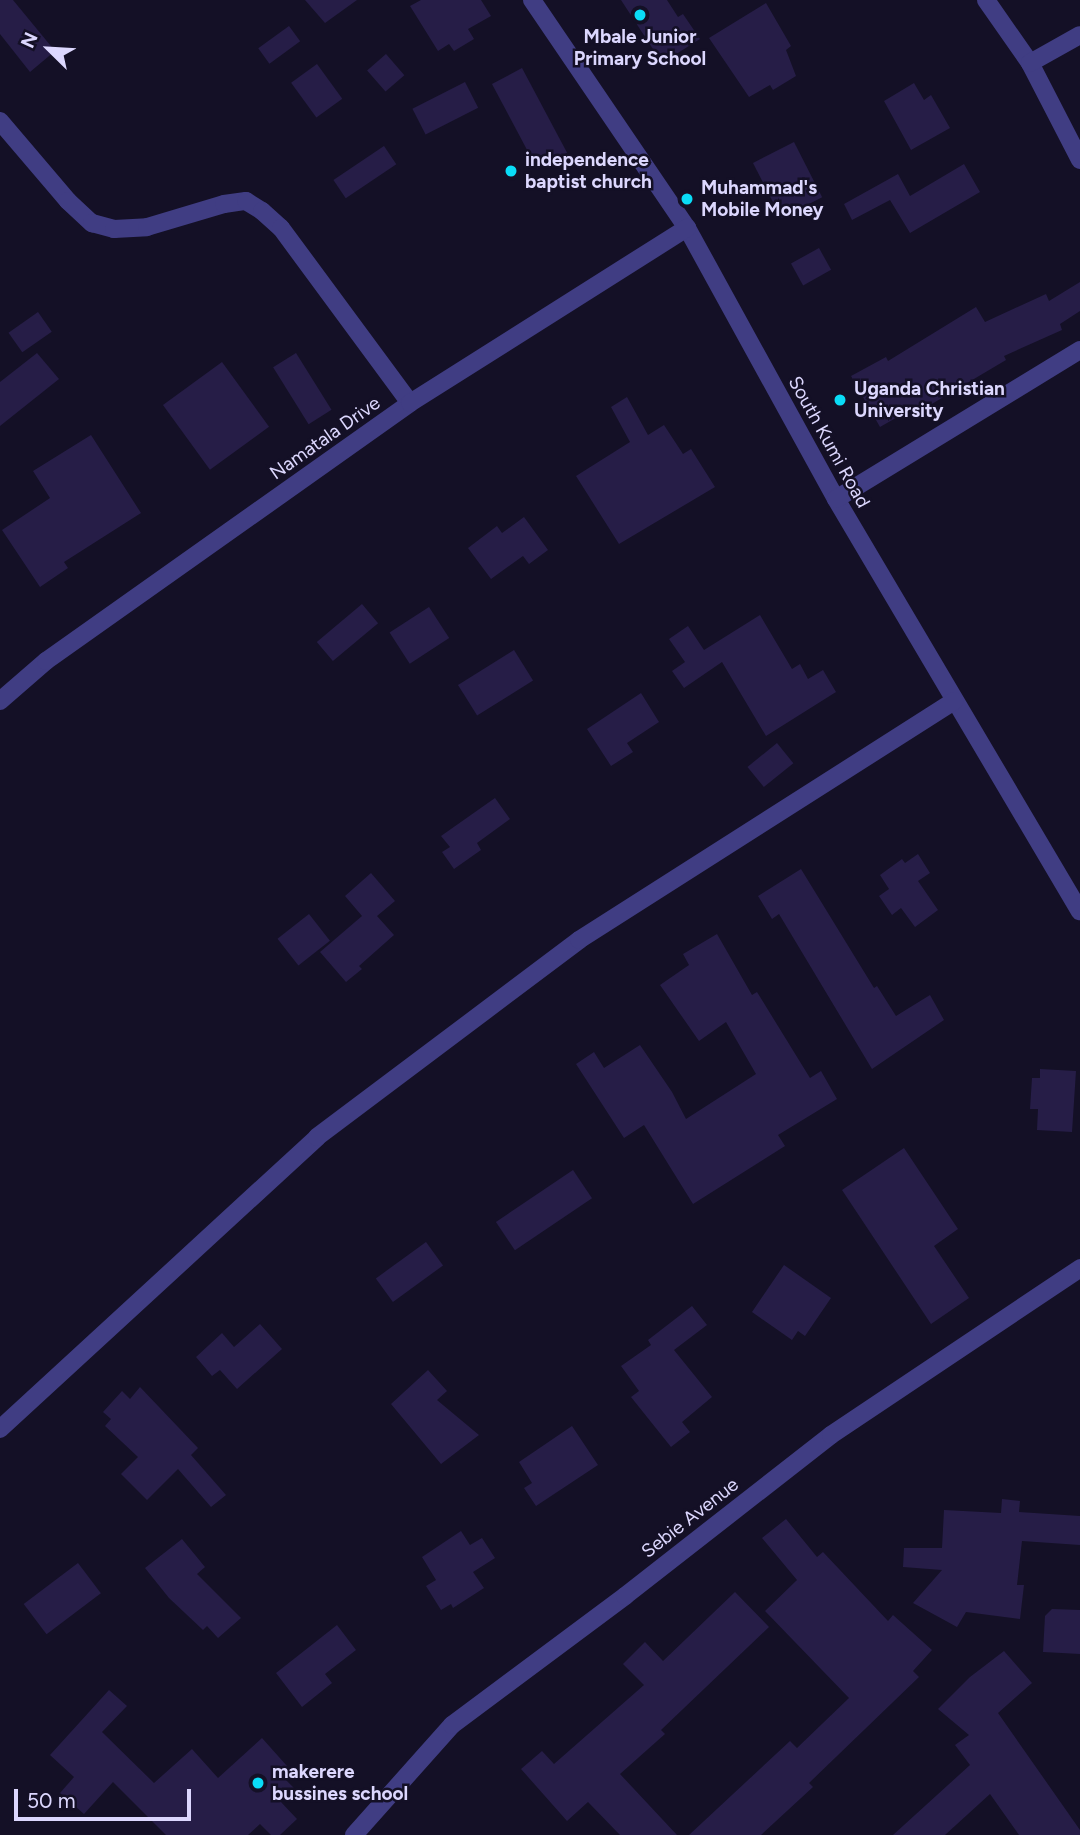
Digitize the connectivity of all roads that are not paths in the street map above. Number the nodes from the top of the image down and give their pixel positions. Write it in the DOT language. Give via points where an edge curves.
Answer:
graph roads {
  1 [pos="533,0"];
  2 [pos="986,0"];
  3 [pos="1080,35"];
  4 [pos="1030,63"];
  5 [pos="0,121"];
  6 [pos="1080,160"];
  7 [pos="687,228"];
  8 [pos="1080,350"];
  9 [pos="410,403"];
  10 [pos="836,499"];
  11 [pos="0,701"];
  12 [pos="954,701"];
  13 [pos="1080,911"];
  14 [pos="1080,1268"];
  15 [pos="0,1429"];
  16 [pos="355,1835"];
  1 -- 7 [label="street, South Kumi Road"];
  2 -- 4 [label="street"];
  3 -- 4 [label="street"];
  4 -- 6 [label="street"];
  5 -- 9 [label="street" via="92,223 114,229 147,227 246,201 262,211 281,228"];
  7 -- 9 [label="street, Namatala Drive"];
  7 -- 10 [label="street, South Kumi Road"];
  8 -- 10 [label="street"];
  9 -- 11 [label="street, Namatala Drive" via="46,661"];
  10 -- 12 [label="street, South Kumi Road"];
  12 -- 13 [label="street, South Kumi Road"];
  12 -- 15 [label="street" via="579,940 317,1137"];
  14 -- 16 [label="street, Sebie Avenue" via="831,1434 452,1725"];
}
